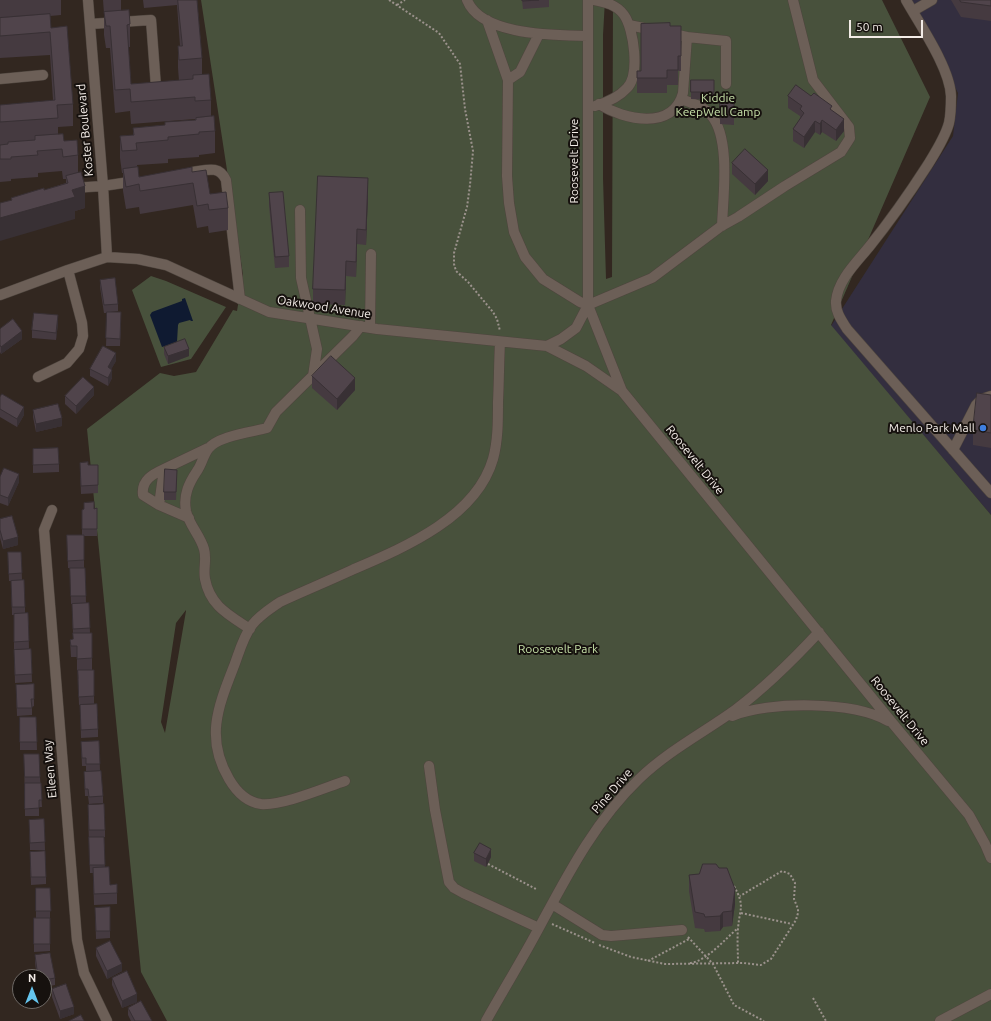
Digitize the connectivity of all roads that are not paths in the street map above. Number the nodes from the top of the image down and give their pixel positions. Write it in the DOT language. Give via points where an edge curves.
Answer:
graph roads {
  1 [pos="88,0"];
  2 [pos="467,0"];
  3 [pos="588,0"];
  4 [pos="594,0"];
  5 [pos="793,0"];
  6 [pos="906,0"];
  7 [pos="932,0"];
  8 [pos="912,12"];
  9 [pos="487,20"];
  10 [pos="90,24"];
  11 [pos="629,25"];
  12 [pos="539,34"];
  13 [pos="587,36"];
  14 [pos="687,36"];
  15 [pos="43,75"];
  16 [pos="0,79"];
  17 [pos="508,80"];
  18 [pos="726,84"];
  19 [pos="156,87"];
  20 [pos="681,100"];
  21 [pos="599,104"];
  22 [pos="587,108"];
  23 [pos="181,174"];
  24 [pos="143,180"];
  25 [pos="103,186"];
  26 [pos="65,188"];
  27 [pos="300,210"];
  28 [pos="722,226"];
  29 [pos="371,254"];
  30 [pos="107,257"];
  31 [pos="68,270"];
  32 [pos="0,295"];
  33 [pos="240,299"];
  34 [pos="588,305"];
  35 [pos="310,318"];
  36 [pos="367,324"];
  37 [pos="500,342"];
  38 [pos="547,346"];
  39 [pos="313,376"];
  40 [pos="38,377"];
  41 [pos="622,391"];
  42 [pos="991,396"];
  43 [pos="208,448"];
  44 [pos="953,450"];
  45 [pos="164,469"];
  46 [pos="991,493"];
  47 [pos="159,505"];
  48 [pos="52,510"];
  49 [pos="188,518"];
  50 [pos="250,629"];
  51 [pos="819,632"];
  52 [pos="717,722"];
  53 [pos="894,726"];
  54 [pos="429,766"];
  55 [pos="345,781"];
  56 [pos="991,858"];
  57 [pos="552,904"];
  58 [pos="541,924"];
  59 [pos="682,930"];
  60 [pos="991,994"];
  61 [pos="107,1021"];
  62 [pos="486,1021"];
  63 [pos="940,1021"];
  1 -- 10 [label="street, Koster Boulevard"];
  2 -- 9 [label="street" via="471,8"];
  3 -- 13 [label="street, Roosevelt Drive"];
  4 -- 11 [label="street" via="618,9"];
  5 -- 28 [label="street" via="813,80 849,127 850,138 841,152"];
  6 -- 8 [label="street"];
  7 -- 8 [label="street"];
  8 -- 44 [label="street" via="943,65 948,79 951,94 949,124 918,181 847,275 839,288 836,302 838,315 847,329"];
  9 -- 12 [label="street" via="502,28"];
  9 -- 17 [label="street"];
  10 -- 19 [label="street" via="151,20"];
  10 -- 25 [label="street, Koster Boulevard"];
  11 -- 14 [label="street"];
  11 -- 21 [label="street" via="634,58 632,81 620,94"];
  12 -- 13 [label="street"];
  12 -- 17 [label="street" via="520,72"];
  13 -- 22 [label="street, Roosevelt Drive"];
  14 -- 18 [label="street" via="726,41"];
  14 -- 20 [label="street"];
  15 -- 16 [label="street"];
  17 -- 34 [label="street" via="507,176 514,232 525,257 543,279"];
  20 -- 21 [label="street" via="676,108 665,114 654,118 634,119"];
  20 -- 28 [label="street" via="701,107 711,116 721,137 724,176"];
  21 -- 22 [label="street"];
  22 -- 34 [label="street, Roosevelt Drive"];
  23 -- 33 [label="street" via="212,169 224,174"];
  24 -- 25 [label="street"];
  25 -- 26 [label="street"];
  25 -- 30 [label="street, Koster Boulevard"];
  27 -- 35 [label="street" via="301,278"];
  28 -- 34 [label="street" via="652,278"];
  29 -- 36 [label="street"];
  30 -- 31 [label="street, Oakwood Avenue"];
  30 -- 33 [label="street, Oakwood Avenue" via="166,265"];
  31 -- 32 [label="street, Oakwood Avenue"];
  31 -- 40 [label="street" via="84,336 79,349 67,363"];
  33 -- 35 [label="street, Oakwood Avenue" via="269,312"];
  34 -- 38 [label="street" via="576,328"];
  34 -- 41 [label="street, Roosevelt Drive"];
  35 -- 36 [label="street, Oakwood Avenue"];
  35 -- 39 [label="street" via="317,349"];
  36 -- 37 [label="street, Oakwood Avenue"];
  36 -- 39 [label="street"];
  37 -- 38 [label="street, Oakwood Avenue"];
  37 -- 50 [label="street" via="496,441 486,477 478,491 444,522 422,537 395,552 280,602 265,612"];
  38 -- 41 [label="street, Oakwood Avenue" via="586,366"];
  39 -- 43 [label="street" via="276,412 267,428 227,437"];
  41 -- 51 [label="street, Roosevelt Drive"];
  42 -- 44 [label="street" via="982,399 976,405"];
  43 -- 45 [label="street"];
  43 -- 49 [label="street" via="186,492"];
  44 -- 46 [label="street"];
  45 -- 47 [label="street"];
  45 -- 47 [label="street" via="151,475 144,483 142,491 143,495"];
  47 -- 49 [label="street"];
  48 -- 61 [label="street, Eileen Way" via="44,530 77,940 84,974"];
  49 -- 50 [label="street" via="205,550 205,580 213,600 222,611"];
  50 -- 55 [label="street" via="223,694 216,729 219,760 233,787 249,801 270,804"];
  51 -- 52 [label="street, Pine Drive" via="772,681"];
  51 -- 53 [label="street, Roosevelt Drive"];
  52 -- 53 [label="street" via="756,709 801,706 870,713"];
  52 -- 57 [label="street, Pine Drive" via="675,749 639,779 608,814"];
  53 -- 56 [label="street, Roosevelt Drive" via="969,815"];
  54 -- 58 [label="street" via="449,882 454,888"];
  57 -- 58 [label="street, Pine Drive"];
  57 -- 59 [label="street" via="602,935"];
  58 -- 62 [label="street, Pine Drive"];
  60 -- 63 [label="street"];
}
